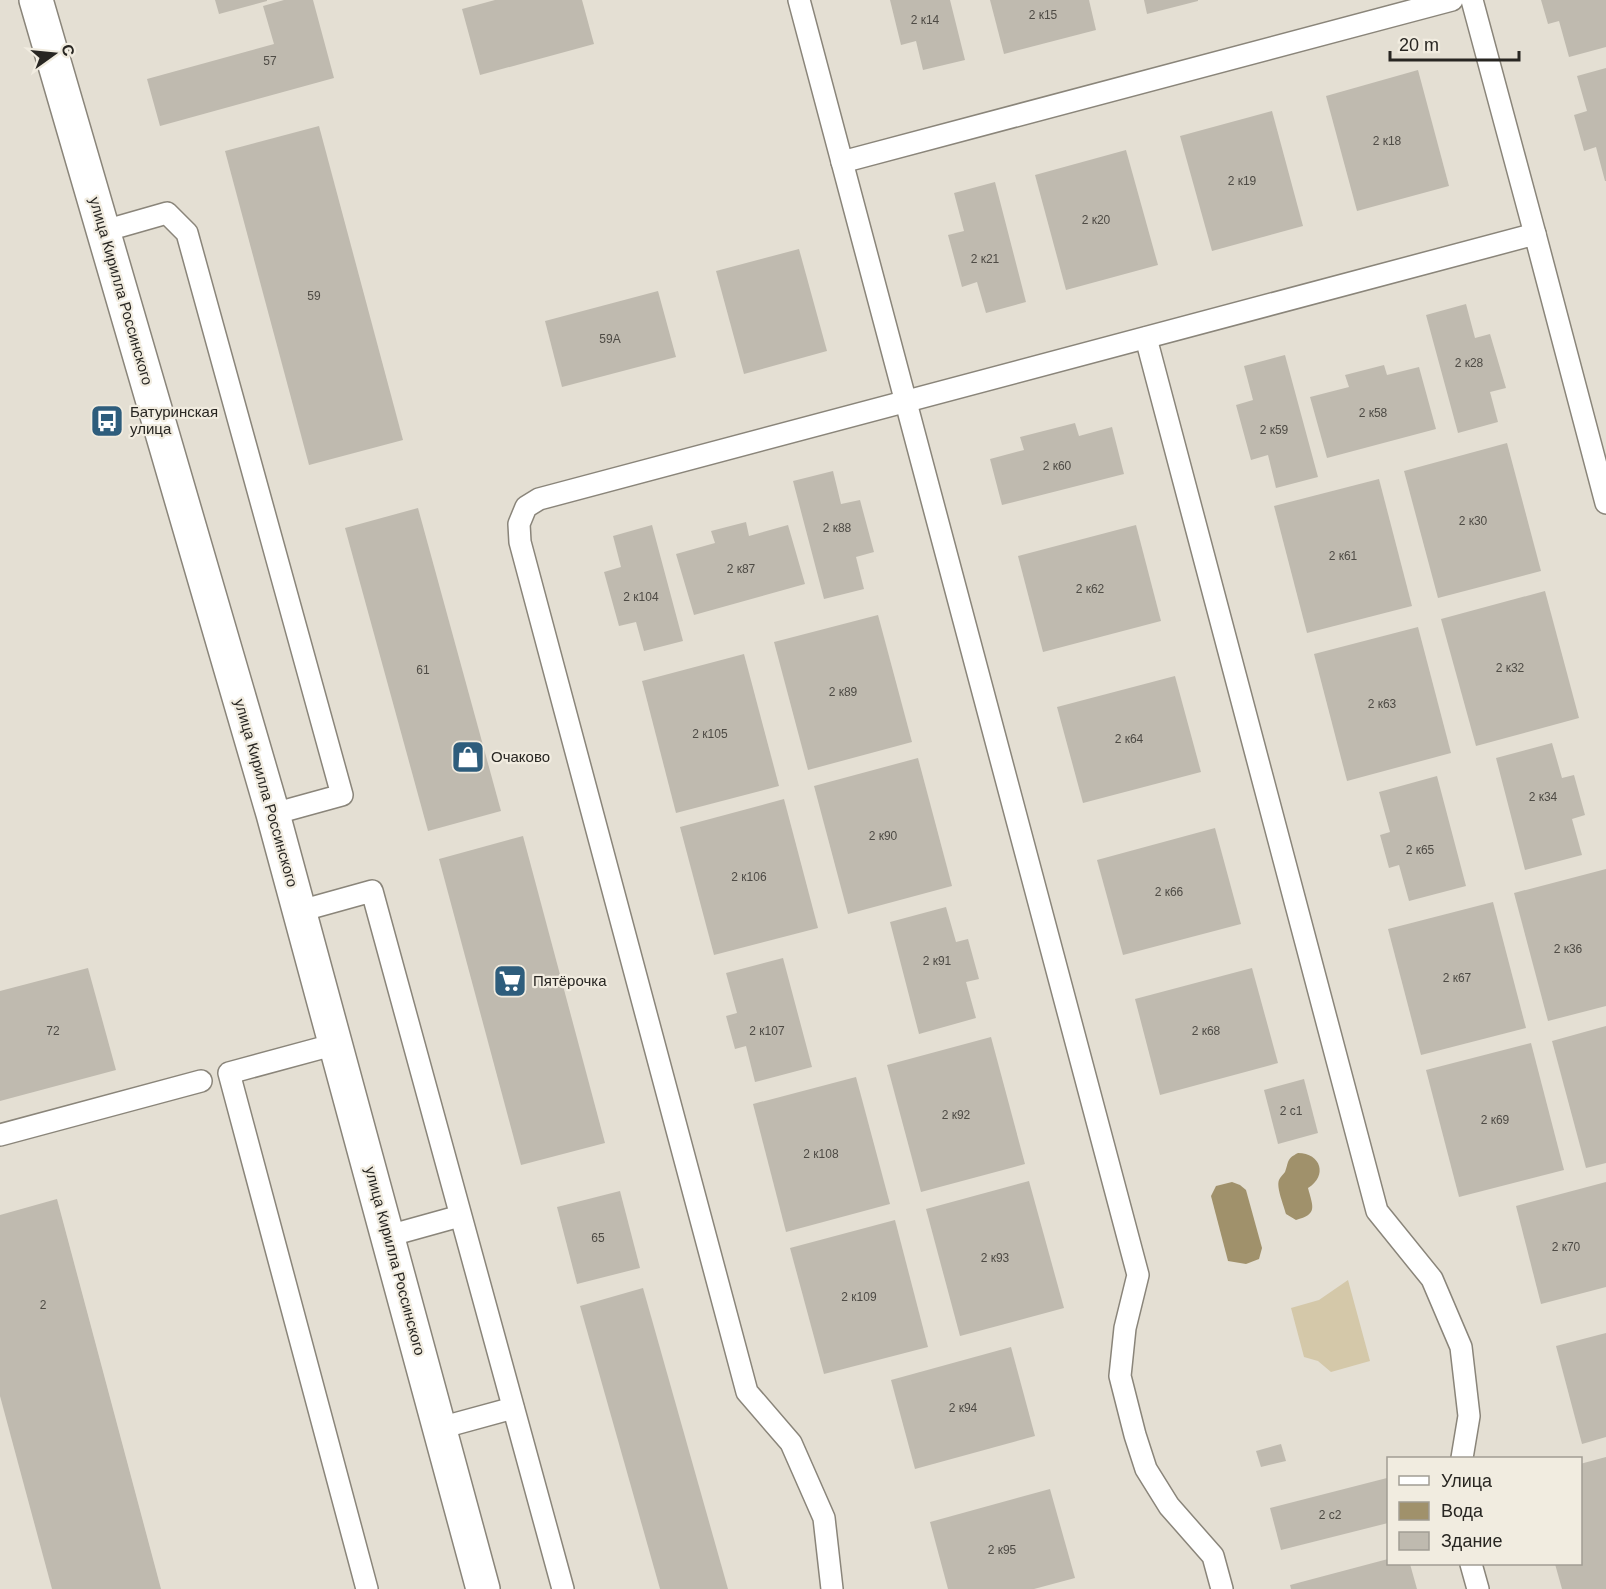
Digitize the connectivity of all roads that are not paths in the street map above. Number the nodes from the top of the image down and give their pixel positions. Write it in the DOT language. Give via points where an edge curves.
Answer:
graph roads {
  1 [pos="36,0"];
  2 [pos="799,0"];
  3 [pos="1452,0"];
  4 [pos="1472,0"];
  5 [pos="842,162"];
  6 [pos="104,231"];
  7 [pos="1534,234"];
  8 [pos="1146,338"];
  9 [pos="906,402"];
  10 [pos="1606,503"];
  11 [pos="273,814"];
  12 [pos="300,911"];
  13 [pos="336,1044"];
  14 [pos="201,1081"];
  15 [pos="0,1135"];
  16 [pos="460,1216"];
  17 [pos="388,1236"];
  18 [pos="513,1408"];
  19 [pos="440,1428"];
  20 [pos="1462,1457"];
  21 [pos="1472,1565"];
  22 [pos="367,1589"];
  23 [pos="483,1589"];
  24 [pos="563,1589"];
  25 [pos="832,1589"];
  26 [pos="1222,1589"];
  27 [pos="1478,1589"];
  1 -- 6 [label="main road, улица Кирилла Россинского"];
  2 -- 5 [label="lane"];
  3 -- 5 [label="lane"];
  4 -- 7 [label="lane"];
  5 -- 9 [label="lane"];
  6 -- 11 [label="main road, улица Кирилла Россинского"];
  6 -- 11 [label="lane" via="166,213 188,232 342,795"];
  7 -- 8 [label="lane"];
  7 -- 10 [label="lane"];
  8 -- 9 [label="lane"];
  8 -- 20 [label="lane" via="1377,1211 1432,1279 1461,1347 1468,1416"];
  9 -- 25 [label="lane" via="539,499 526,507 519,524 526,565 747,1392 791,1443 824,1518"];
  9 -- 26 [label="lane" via="1138,1275 1125,1328 1120,1376 1135,1435 1146,1469 1170,1506 1213,1556"];
  11 -- 12 [label="main road, улица Кирилла Россинского"];
  12 -- 13 [label="main road, улица Кирилла Россинского"];
  12 -- 16 [label="lane" via="372,891"];
  13 -- 17 [label="main road, улица Кирилла Россинского"];
  13 -- 22 [label="lane" via="229,1074"];
  14 -- 15 [label="lane"];
  16 -- 17 [label="lane"];
  16 -- 18 [label="lane"];
  17 -- 19 [label="main road, улица Кирилла Россинского"];
  18 -- 19 [label="lane"];
  18 -- 24 [label="lane"];
  19 -- 23 [label="main road, улица Кирилла Россинского"];
  21 -- 27 [label="lane"];
}
